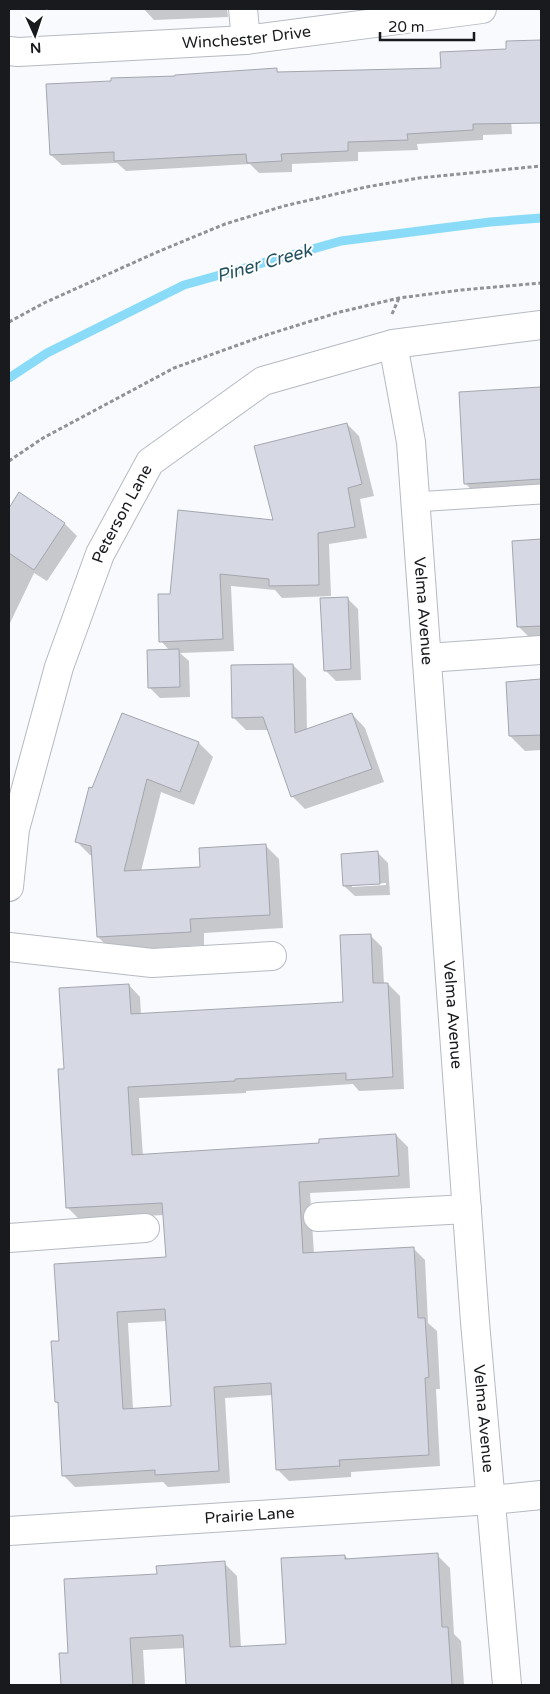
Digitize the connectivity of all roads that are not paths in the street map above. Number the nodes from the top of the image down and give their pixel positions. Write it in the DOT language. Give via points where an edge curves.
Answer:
graph roads {
  1 [pos="243,9"];
  2 [pos="482,9"];
  3 [pos="246,40"];
  4 [pos="9,51"];
  5 [pos="541,325"];
  6 [pos="393,344"];
  7 [pos="541,494"];
  8 [pos="415,502"];
  9 [pos="541,650"];
  10 [pos="427,658"];
  11 [pos="9,887"];
  12 [pos="9,947"];
  13 [pos="272,956"];
  14 [pos="466,1209"];
  15 [pos="318,1217"];
  16 [pos="145,1228"];
  17 [pos="9,1238"];
  18 [pos="541,1495"];
  19 [pos="492,1500"];
  20 [pos="9,1531"];
  21 [pos="507,1685"];
  1 -- 3 [label="street"];
  2 -- 3 [label="street, Winchester Drive"];
  3 -- 4 [label="street, Winchester Drive"];
  5 -- 6 [label="street, Peterson Lane"];
  6 -- 8 [label="street, Velma Avenue" via="411,442"];
  6 -- 11 [label="street, Peterson Lane" via="263,381 150,462 100,554 59,667 15,829"];
  7 -- 8 [label="lane"];
  8 -- 10 [label="street, Velma Avenue"];
  9 -- 10 [label="street"];
  10 -- 14 [label="street, Velma Avenue"];
  12 -- 13 [label="street" via="152,963"];
  14 -- 15 [label="street"];
  14 -- 19 [label="street, Velma Avenue"];
  16 -- 17 [label="street"];
  18 -- 19 [label="street, Prairie Lane"];
  19 -- 20 [label="street, Prairie Lane"];
  19 -- 21 [label="street, Velma Avenue"];
}
